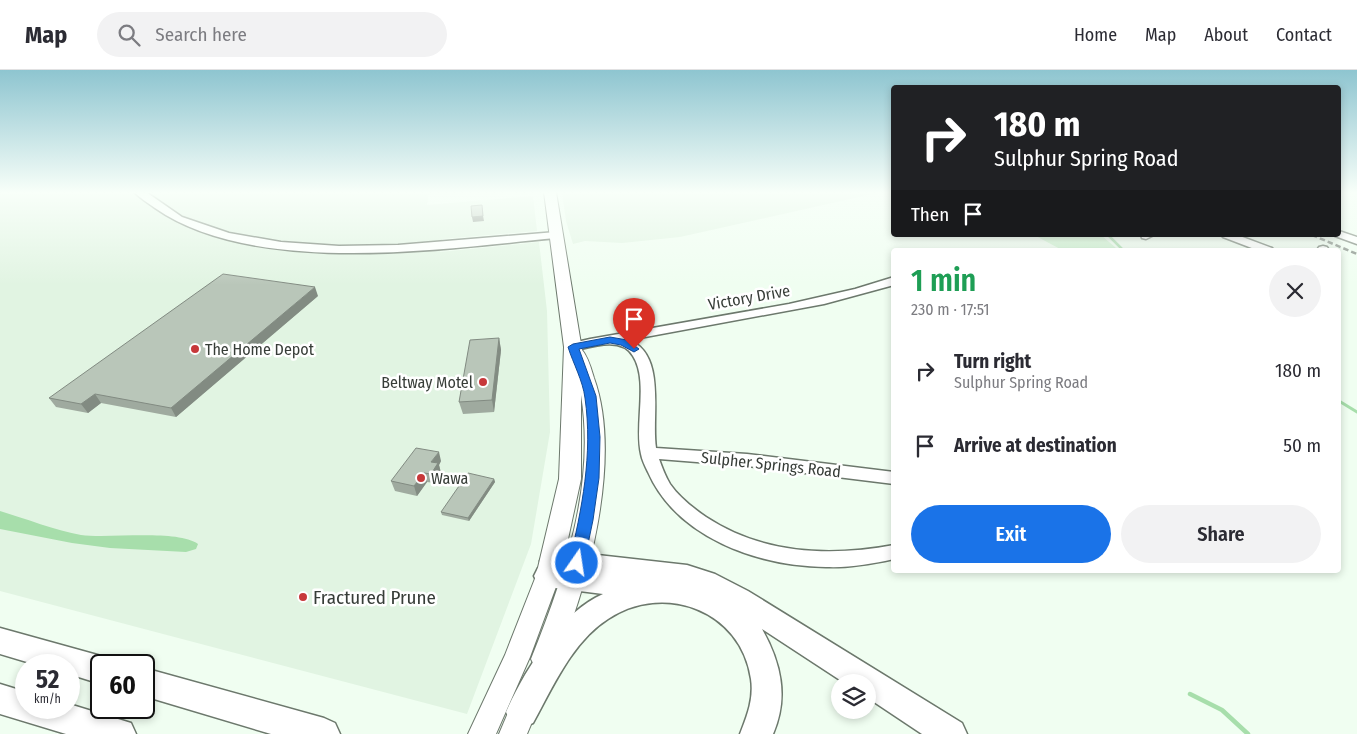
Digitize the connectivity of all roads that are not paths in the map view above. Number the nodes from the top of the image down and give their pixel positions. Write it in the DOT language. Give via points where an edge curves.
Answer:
graph roads {
  1 [pos="190,223"];
  2 [pos="554,223"];
  3 [pos="556,235"];
  4 [pos="1341,235"];
  5 [pos="1232,237"];
  6 [pos="1357,241"];
  7 [pos="1263,248"];
  8 [pos="891,283"];
  9 [pos="610,340"];
  10 [pos="573,347"];
  11 [pos="649,453"];
  12 [pos="891,478"];
  13 [pos="891,553"];
  14 [pos="562,570"];
  15 [pos="657,590"];
  16 [pos="0,641"];
  17 [pos="90,667"];
  18 [pos="155,685"];
  19 [pos="0,699"];
  20 [pos="15,703"];
  21 [pos="510,717"];
  22 [pos="69,719"];
  23 [pos="120,734"];
  24 [pos="324,734"];
  25 [pos="482,734"];
  26 [pos="756,734"];
  27 [pos="951,734"];
  1 -- 3 [label="street" via="230,236 290,247 376,249"];
  2 -- 3 [label="main road"];
  3 -- 10 [label="main road"];
  4 -- 6 [label="street"];
  5 -- 7 [label="street"];
  8 -- 9 [label="street, Victory Drive" via="846,296"];
  9 -- 10 [label="street, Victory Drive"];
  9 -- 11 [label="street" via="634,349 644,364"];
  10 -- 14 [label="main road" via="591,396 592,478 586,520"];
  11 -- 12 [label="street, Sulpher Springs Road" via="748,460"];
  11 -- 13 [label="street" via="654,473 677,503 712,530 735,542 798,559 823,561 876,558"];
  14 -- 15 [label="highway"];
  14 -- 21 [label="main road" via="558,623"];
  14 -- 27 [label="highway" via="660,572 705,582 738,599"];
  15 -- 21 [label="highway" via="616,601 597,610 562,645"];
  15 -- 26 [label="highway" via="696,595 717,604 748,631 761,656 767,689 761,727"];
  16 -- 17 [label="highway"];
  18 -- 24 [label="highway"];
  19 -- 20 [label="highway"];
  21 -- 25 [label="main road"];
  22 -- 23 [label="highway"];
}
